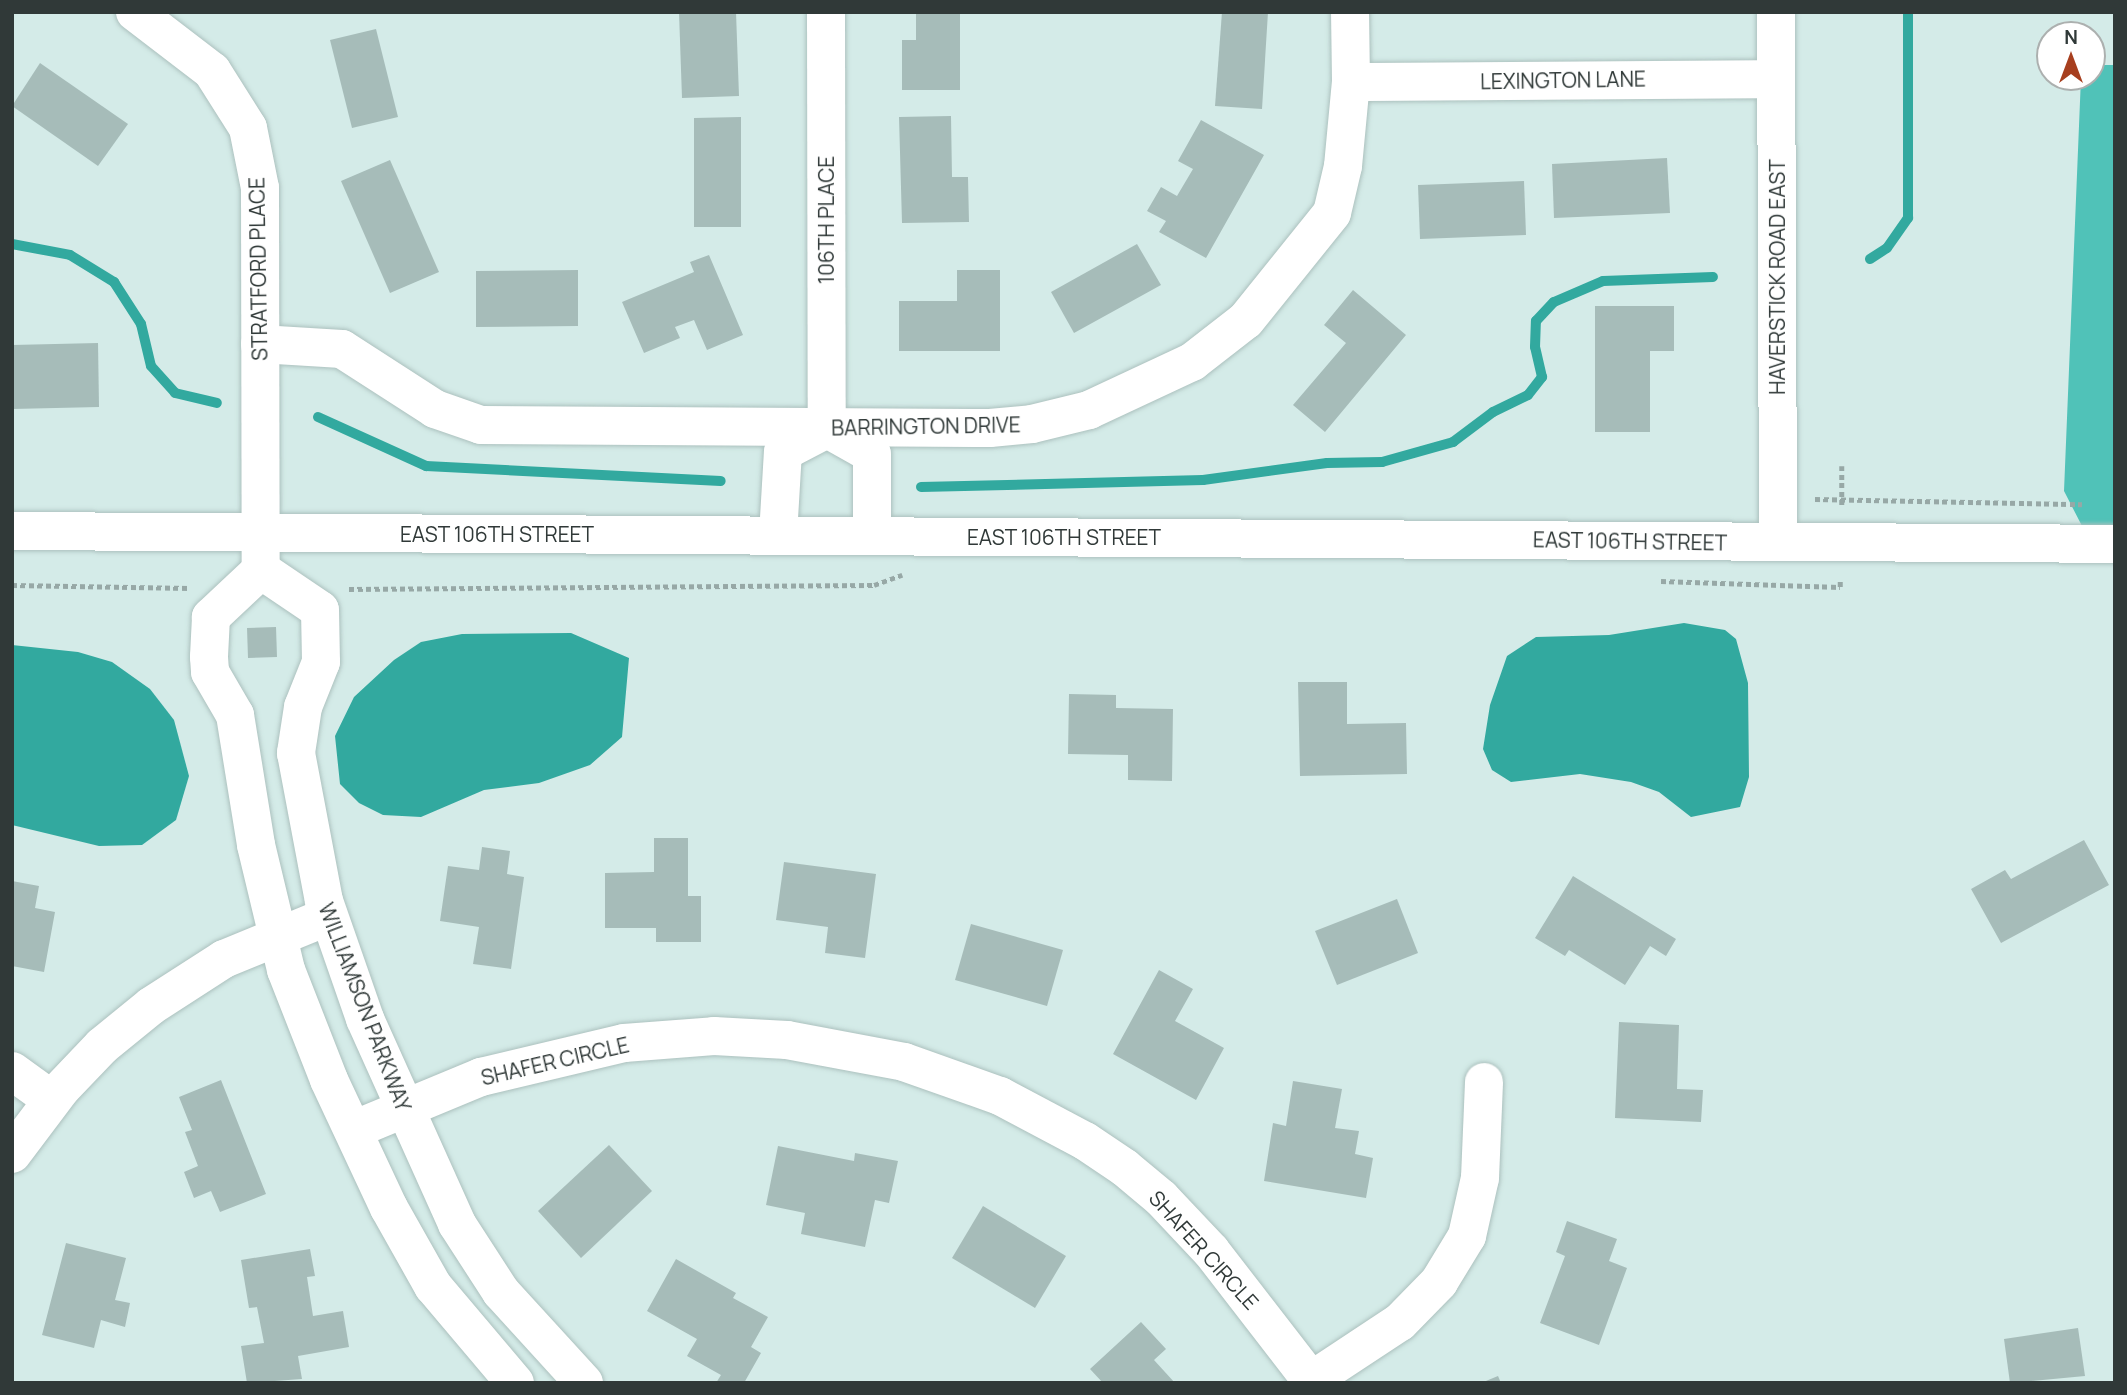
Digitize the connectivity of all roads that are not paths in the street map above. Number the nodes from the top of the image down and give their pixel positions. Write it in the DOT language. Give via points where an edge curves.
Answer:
graph roads {
  1 [pos="135,12"];
  2 [pos="826,12"];
  3 [pos="1350,12"];
  4 [pos="1776,12"];
  5 [pos="1776,79"];
  6 [pos="1351,82"];
  7 [pos="260,344"];
  8 [pos="827,429"];
  9 [pos="12,531"];
  10 [pos="261,532"];
  11 [pos="778,535"];
  12 [pos="872,536"];
  13 [pos="1778,542"];
  14 [pos="2115,544"];
  15 [pos="263,582"];
  16 [pos="329,916"];
  17 [pos="277,936"];
  18 [pos="12,1071"];
  19 [pos="1484,1082"];
  20 [pos="52,1100"];
  21 [pos="402,1109"];
  22 [pos="353,1130"];
  23 [pos="12,1154"];
  24 [pos="1313,1381"];
  25 [pos="515,1383"];
  26 [pos="584,1383"];
  1 -- 7 [label="street, STRATFORD PLACE" via="212,71 248,128 260,188"];
  2 -- 8 [label="street, 106TH PLACE"];
  3 -- 6 [label="street, BARRINGTON DRIVE"];
  4 -- 5 [label="street, HAVERSTICK ROAD EAST"];
  5 -- 6 [label="street, LEXINGTON LANE"];
  5 -- 13 [label="street, HAVERSTICK ROAD EAST"];
  6 -- 8 [label="street, BARRINGTON DRIVE" via="1343,166 1332,213 1246,320 1192,362 1136,392 1032,424"];
  7 -- 8 [label="street, BARRINGTON DRIVE" via="342,349 435,409 481,425"];
  7 -- 10 [label="street, STRATFORD PLACE"];
  8 -- 11 [label="street" via="783,452"];
  8 -- 12 [label="street" via="872,454"];
  9 -- 10 [label="street, EAST 106TH STREET"];
  10 -- 11 [label="street, EAST 106TH STREET"];
  10 -- 15 [label="street"];
  11 -- 12 [label="street, EAST 106TH STREET"];
  12 -- 13 [label="street, EAST 106TH STREET"];
  13 -- 14 [label="street, EAST 106TH STREET"];
  15 -- 16 [label="street, WILLIAMSON PARKWAY" via="320,610 321,662 303,706 296,753"];
  15 -- 17 [label="street" via="211,617 208,657 214,681 235,715 256,845"];
  16 -- 17 [label="street"];
  16 -- 21 [label="street, WILLIAMSON PARKWAY"];
  17 -- 20 [label="street" via="224,959 151,1006 102,1046"];
  17 -- 22 [label="street" via="286,971"];
  18 -- 20 [label="street"];
  19 -- 24 [label="street" via="1480,1178 1467,1236 1439,1282 1400,1322"];
  20 -- 23 [label="street"];
  21 -- 22 [label="street, SHAFER CIRCLE"];
  21 -- 24 [label="street, SHAFER CIRCLE" via="519,1066 651,1040 714,1036 788,1040 904,1062 1000,1096 1075,1135 1125,1168 1211,1251"];
  21 -- 26 [label="street, WILLIAMSON PARKWAY" via="480,1260 530,1326"];
  22 -- 25 [label="street" via="389,1208 433,1286"];
}
